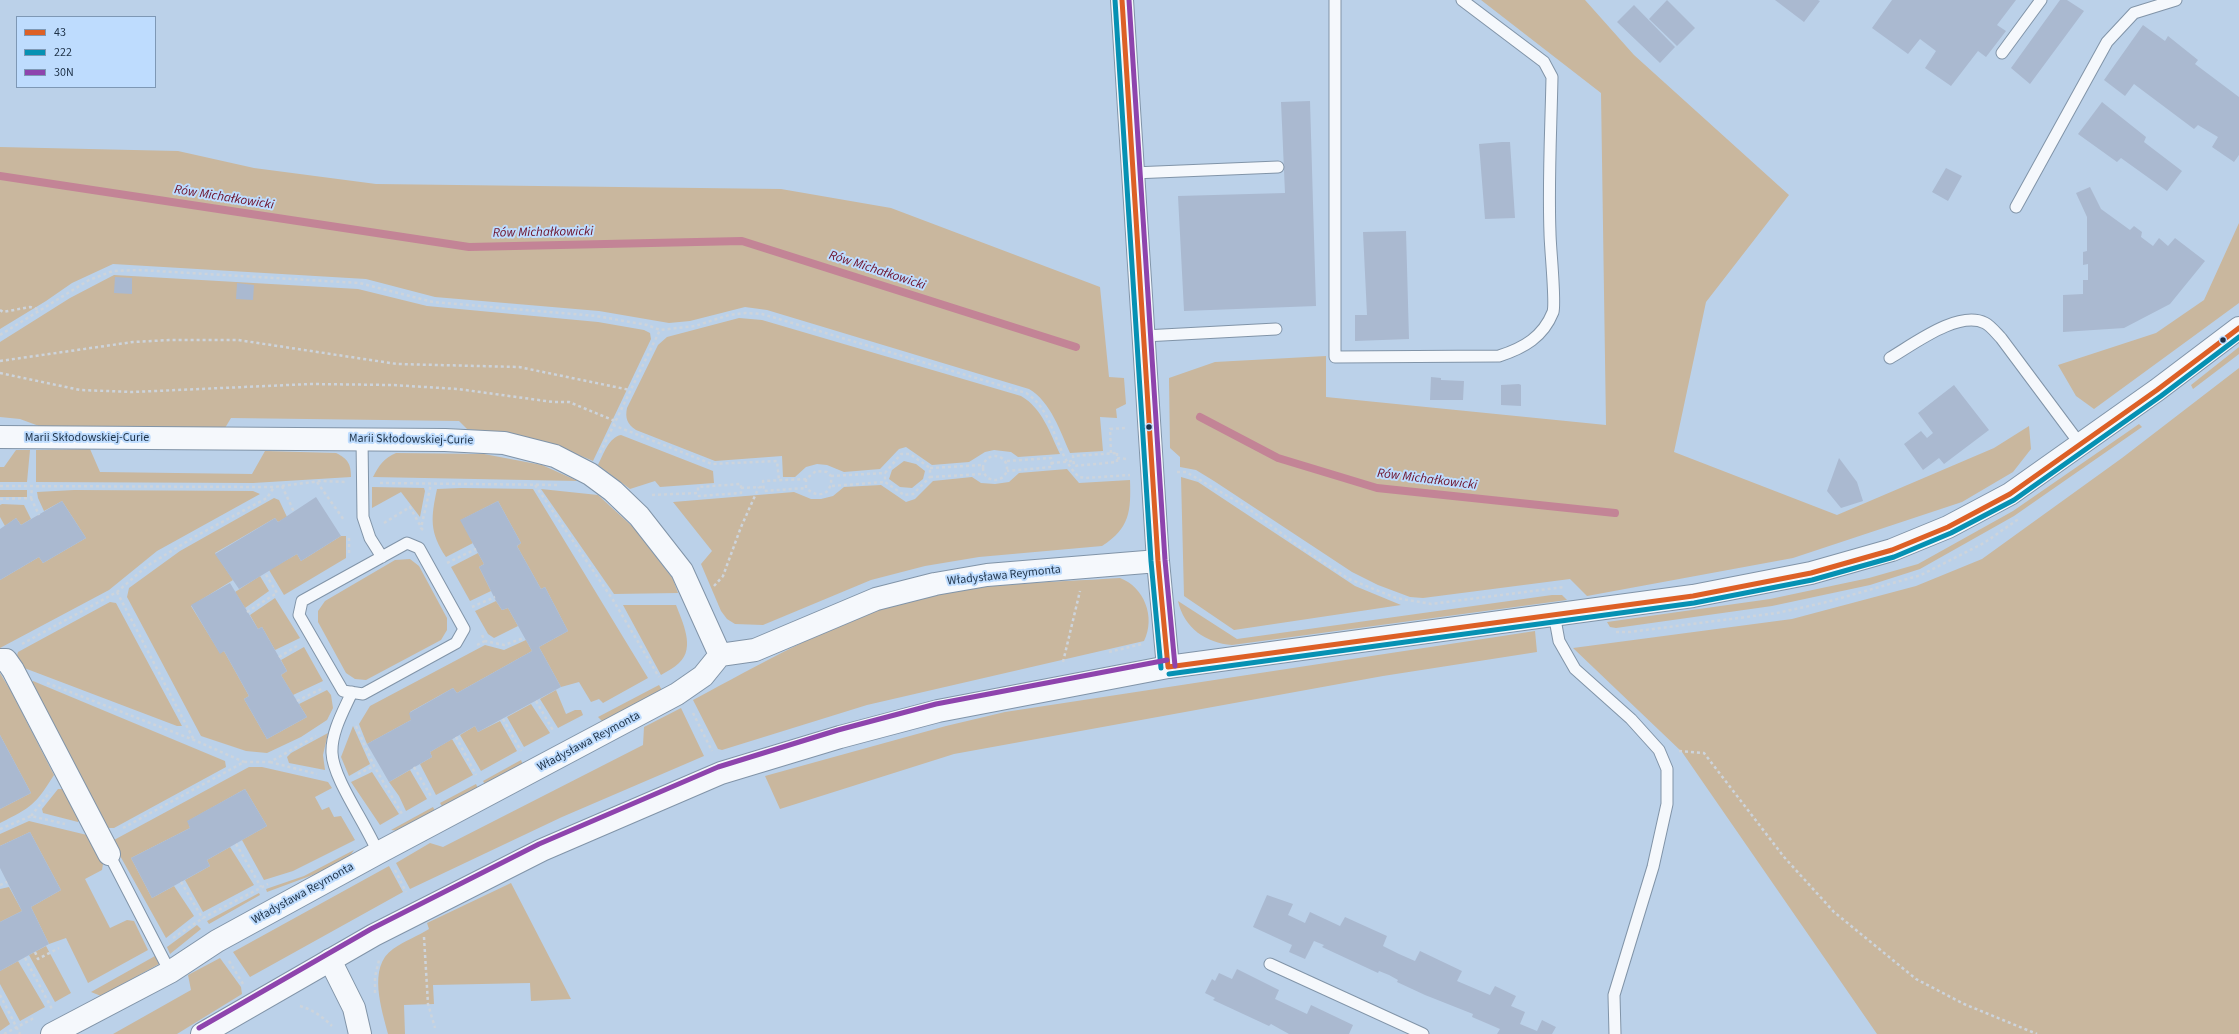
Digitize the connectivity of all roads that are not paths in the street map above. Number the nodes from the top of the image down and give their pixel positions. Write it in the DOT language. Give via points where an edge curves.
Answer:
graph roads {
  1 [pos="1122,0"];
  2 [pos="1336,0"];
  3 [pos="1462,0"];
  4 [pos="2041,0"];
  5 [pos="2176,0"];
  6 [pos="2002,53"];
  7 [pos="1278,167"];
  8 [pos="1133,173"];
  9 [pos="2016,207"];
  10 [pos="2239,328"];
  11 [pos="1276,329"];
  12 [pos="1144,336"];
  13 [pos="1890,358"];
  14 [pos="0,437"];
  15 [pos="362,439"];
  16 [pos="2080,444"];
  17 [pos="382,556"];
  18 [pos="1158,561"];
  19 [pos="1554,614"];
  20 [pos="720,655"];
  21 [pos="6,663"];
  22 [pos="1168,667"];
  23 [pos="352,692"];
  24 [pos="105,847"];
  25 [pos="385,858"];
  26 [pos="330,960"];
  27 [pos="1270,964"];
  28 [pos="170,972"];
  29 [pos="52,1034"];
  30 [pos="202,1034"];
  31 [pos="360,1034"];
  32 [pos="1423,1034"];
  33 [pos="1615,1034"];
  1 -- 8 [label="street"];
  2 -- 3 [label="lane" via="1335,357 1499,356 1518,350 1533,340 1544,328 1554,310 1549,231 1552,77 1544,62"];
  4 -- 6 [label="lane"];
  5 -- 9 [label="lane" via="2134,13 2107,42"];
  7 -- 8 [label="lane"];
  8 -- 12 [label="street"];
  10 -- 16 [label="street"];
  11 -- 12 [label="lane"];
  12 -- 18 [label="street"];
  13 -- 16 [label="lane" via="1946,326 1966,320 1986,323 2001,338"];
  14 -- 15 [label="street, Marii Skłodowskiej-Curie"];
  15 -- 17 [label="lane" via="363,518 370,538"];
  15 -- 20 [label="street, Marii Skłodowskiej-Curie" via="504,443 556,456 590,474 613,491 639,516 682,572"];
  16 -- 19 [label="street" via="2010,494 1948,527 1892,550 1811,573 1693,596"];
  17 -- 23 [label="lane" via="302,601 299,614 343,691"];
  17 -- 23 [label="lane" via="407,543 419,548 464,629 456,643 363,694"];
  18 -- 20 [label="street, Władysława Reymonta" via="987,575 936,584 876,599 755,650"];
  18 -- 22 [label="street"];
  19 -- 22 [label="street"];
  19 -- 33 [label="lane" via="1560,641 1575,669 1631,719 1659,750 1667,769 1667,804 1653,867 1614,995"];
  20 -- 25 [label="street, Władysława Reymonta" via="703,676 677,694"];
  21 -- 24 [label="street"];
  22 -- 26 [label="street" via="938,711 721,773 542,850"];
  23 -- 25 [label="lane" via="338,722 332,753 338,776"];
  24 -- 28 [label="lane"];
  25 -- 28 [label="street, Władysława Reymonta" via="217,941"];
  26 -- 30 [label="street"];
  26 -- 31 [label="street" via="354,1008"];
  27 -- 32 [label="lane"];
  28 -- 29 [label="street, Władysława Reymonta"];
}
